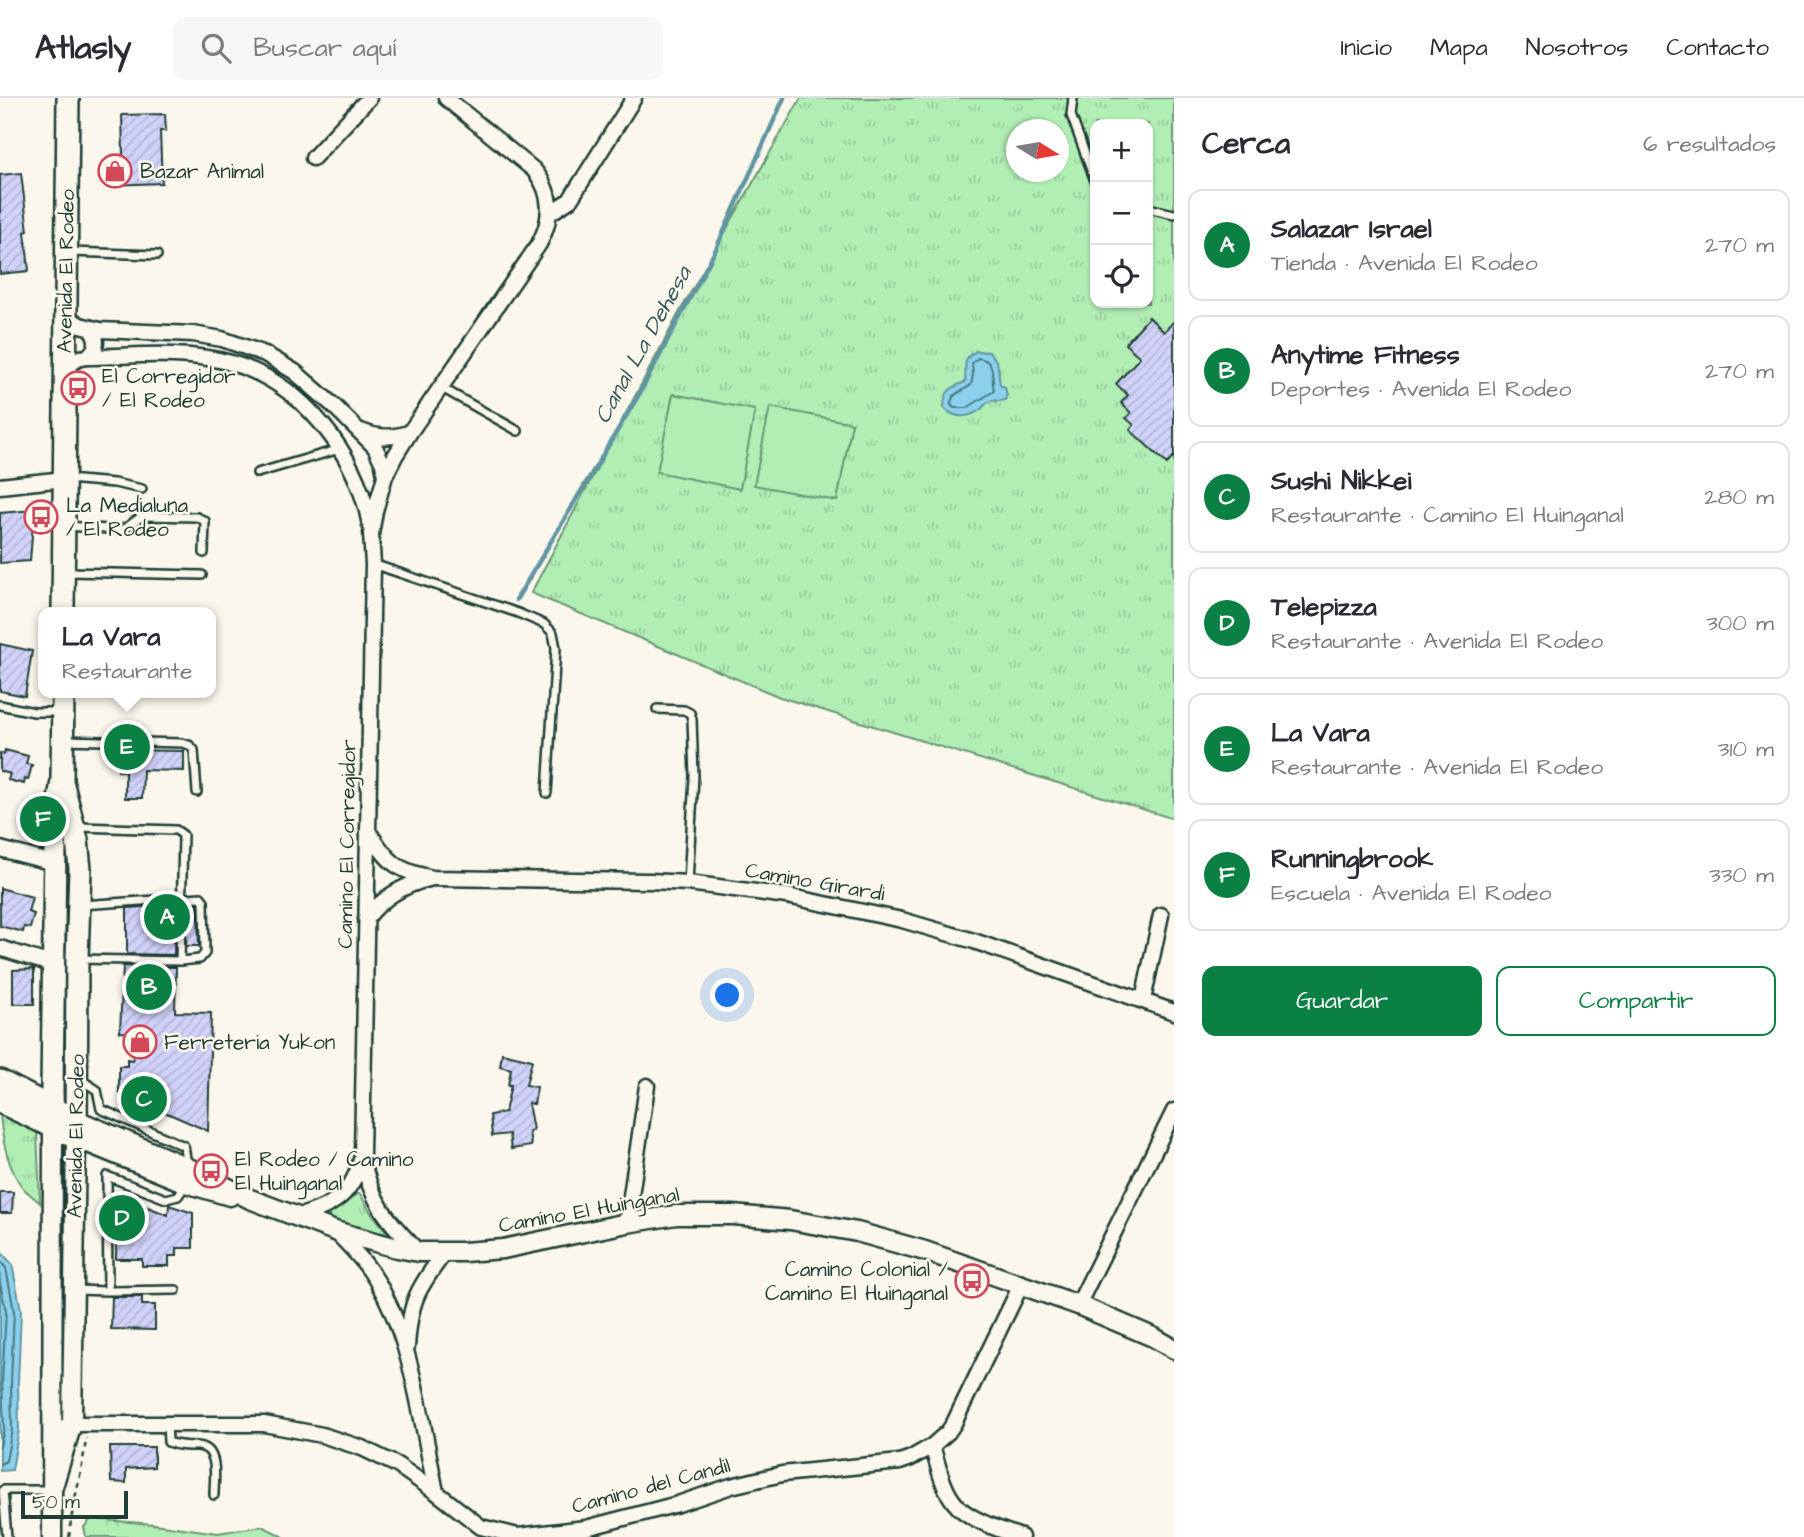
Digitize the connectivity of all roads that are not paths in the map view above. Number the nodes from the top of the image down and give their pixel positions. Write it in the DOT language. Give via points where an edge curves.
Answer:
graph roads {
  1 [pos="68,98"];
  2 [pos="369,98"];
  3 [pos="446,98"];
  4 [pos="634,98"];
  5 [pos="1073,98"];
  6 [pos="313,158"];
  7 [pos="1090,167"];
  8 [pos="1153,209"];
  9 [pos="550,214"];
  10 [pos="1174,214"];
  11 [pos="66,252"];
  12 [pos="157,255"];
  13 [pos="65,316"];
  14 [pos="89,328"];
  15 [pos="87,357"];
  16 [pos="64,367"];
  17 [pos="442,388"];
  18 [pos="357,429"];
  19 [pos="518,431"];
  20 [pos="411,432"];
  21 [pos="341,449"];
  22 [pos="257,473"];
  23 [pos="385,476"];
  24 [pos="64,479"];
  25 [pos="0,486"];
  26 [pos="142,489"];
  27 [pos="64,525"];
  28 [pos="372,534"];
  29 [pos="204,553"];
  30 [pos="373,564"];
  31 [pos="63,572"];
  32 [pos="202,575"];
  33 [pos="63,607"];
  34 [pos="63,702"];
  35 [pos="0,705"];
  36 [pos="657,709"];
  37 [pos="62,740"];
  38 [pos="62,782"];
  39 [pos="197,792"];
  40 [pos="547,793"];
  41 [pos="74,827"];
  42 [pos="368,831"];
  43 [pos="0,849"];
  44 [pos="54,863"];
  45 [pos="433,878"];
  46 [pos="688,883"];
  47 [pos="181,898"];
  48 [pos="79,905"];
  49 [pos="1161,915"];
  50 [pos="366,919"];
  51 [pos="0,948"];
  52 [pos="77,959"];
  53 [pos="180,961"];
  54 [pos="54,965"];
  55 [pos="1143,1000"];
  56 [pos="1174,1012"];
  57 [pos="76,1077"];
  58 [pos="0,1081"];
  59 [pos="647,1086"];
  60 [pos="0,1102"];
  61 [pos="1174,1111"];
  62 [pos="53,1118"];
  63 [pos="76,1129"];
  64 [pos="131,1133"];
  65 [pos="362,1155"];
  66 [pos="187,1175"];
  67 [pos="345,1193"];
  68 [pos="374,1197"];
  69 [pos="296,1217"];
  70 [pos="627,1223"];
  71 [pos="335,1231"];
  72 [pos="419,1252"];
  73 [pos="445,1252"];
  74 [pos="1021,1284"];
  75 [pos="74,1290"];
  76 [pos="176,1290"];
  77 [pos="108,1291"];
  78 [pos="382,1291"];
  79 [pos="414,1298"];
  80 [pos="1078,1305"];
  81 [pos="1174,1349"];
  82 [pos="407,1352"];
  83 [pos="79,1424"];
  84 [pos="167,1424"];
  85 [pos="51,1432"];
  86 [pos="932,1446"];
  87 [pos="52,1490"];
  88 [pos="436,1492"];
  89 [pos="214,1495"];
  90 [pos="518,1536"];
  91 [pos="7,1537"];
  92 [pos="52,1537"];
  93 [pos="1021,1537"];
  1 -- 11 [label="main road, Avenida El Rodeo"];
  2 -- 6 [label="street"];
  3 -- 9 [label="street" via="534,170 546,188"];
  4 -- 9 [label="street" via="570,200"];
  5 -- 7 [label="lane" via="1071,115"];
  8 -- 10 [label="lane"];
  9 -- 17 [label="street, Camino El Corregidor" via="539,243"];
  11 -- 12 [label="lane"];
  11 -- 13 [label="main road, Avenida El Rodeo"];
  13 -- 14 [label="street"];
  13 -- 16 [label="main road, Avenida El Rodeo"];
  14 -- 15 [label="street" via="97,343"];
  14 -- 18 [label="street" via="193,334 265,354 295,372"];
  15 -- 16 [label="street, Camino El Corregidor"];
  15 -- 21 [label="street, Camino El Corregidor" via="179,356 247,368 294,397"];
  16 -- 24 [label="main road, Avenida El Rodeo"];
  17 -- 19 [label="lane"];
  17 -- 20 [label="street, Camino El Corregidor"];
  18 -- 20 [label="street" via="385,438"];
  18 -- 23 [label="street" via="375,447"];
  20 -- 23 [label="street, Camino El Corregidor"];
  21 -- 22 [label="lane"];
  21 -- 28 [label="street, Camino El Corregidor" via="362,494"];
  23 -- 28 [label="street, Camino El Corregidor"];
  24 -- 25 [label="street"];
  24 -- 26 [label="lane"];
  24 -- 27 [label="main road, Avenida El Rodeo"];
  27 -- 29 [label="lane" via="120,530 143,516 197,517 205,521"];
  27 -- 31 [label="main road, Avenida El Rodeo"];
  28 -- 30 [label="street, Camino El Corregidor"];
  30 -- 40 [label="lane" via="518,613 553,633 556,648"];
  30 -- 42 [label="street, Camino El Corregidor"];
  31 -- 32 [label="lane"];
  31 -- 33 [label="main road, Avenida El Rodeo"];
  34 -- 35 [label="lane" via="34,712"];
  34 -- 37 [label="main road, Avenida El Rodeo"];
  36 -- 46 [label="lane" via="684,710 692,716"];
  37 -- 38 [label="main road, Avenida El Rodeo"];
  37 -- 39 [label="lane" via="190,745"];
  38 -- 41 [label="main road, Avenida El Rodeo"];
  38 -- 44 [label="main road, Avenida El Rodeo"];
  41 -- 47 [label="lane" via="180,832"];
  41 -- 48 [label="main road, Avenida El Rodeo"];
  42 -- 45 [label="street, Camino Girardi" via="398,868"];
  42 -- 50 [label="street, Camino El Corregidor"];
  43 -- 44 [label="street"];
  44 -- 54 [label="main road, Avenida El Rodeo"];
  45 -- 46 [label="street, Camino Girardi"];
  45 -- 50 [label="street, Camino Girardi" via="401,889"];
  46 -- 55 [label="street, Camino Girardi" via="798,898 902,920"];
  47 -- 48 [label="lane"];
  47 -- 53 [label="lane"];
  47 -- 53 [label="lane" via="201,897 204,901 205,953 200,959"];
  48 -- 52 [label="main road, Avenida El Rodeo"];
  49 -- 55 [label="street"];
  50 -- 65 [label="street, Camino El Corregidor"];
  51 -- 54 [label="street"];
  52 -- 53 [label="lane"];
  52 -- 57 [label="main road, Avenida El Rodeo"];
  54 -- 62 [label="main road, Avenida El Rodeo"];
  55 -- 56 [label="street, Camino Girardi"];
  57 -- 63 [label="main road, Avenida El Rodeo"];
  57 -- 64 [label="lane" via="97,1090 101,1109"];
  58 -- 62 [label="main road"];
  59 -- 70 [label="street"];
  60 -- 62 [label="main road"];
  61 -- 80 [label="street"];
  62 -- 63 [label="main road"];
  62 -- 85 [label="street, Avenida El Rodeo"];
  63 -- 64 [label="street, Camino El Huinganal"];
  63 -- 66 [label="street, Camino El Huinganal"];
  63 -- 75 [label="street, Avenida El Rodeo"];
  64 -- 66 [label="street, Camino El Huinganal"];
  65 -- 67 [label="street, Camino El Corregidor"];
  65 -- 68 [label="street, Camino El Corregidor"];
  66 -- 69 [label="street, Camino El Huinganal" via="212,1192 250,1199"];
  66 -- 77 [label="lane" via="178,1196 166,1199 107,1176"];
  67 -- 68 [label="street" via="358,1188"];
  67 -- 69 [label="street" via="323,1208"];
  68 -- 72 [label="street, Camino El Corregidor"];
  69 -- 71 [label="street, Camino El Huinganal"];
  70 -- 73 [label="street, Camino El Huinganal" via="503,1249"];
  70 -- 74 [label="street, Camino El Huinganal" via="704,1214 818,1224 891,1241"];
  71 -- 72 [label="street, Camino El Huinganal"];
  71 -- 78 [label="street"];
  72 -- 73 [label="street, Camino El Huinganal"];
  73 -- 79 [label="street"];
  74 -- 80 [label="street, Camino El Huinganal"];
  74 -- 86 [label="street, Camino del Candil" via="954,1423"];
  75 -- 77 [label="lane"];
  75 -- 83 [label="street, Avenida El Rodeo"];
  76 -- 77 [label="lane"];
  78 -- 79 [label="street" via="397,1302"];
  78 -- 82 [label="street"];
  79 -- 82 [label="street"];
  80 -- 81 [label="street, Camino El Huinganal"];
  82 -- 88 [label="street"];
  83 -- 84 [label="street, Camino del Candil"];
  83 -- 85 [label="street, Camino del Candil"];
  83 -- 87 [label="street, Avenida El Rodeo"];
  84 -- 88 [label="street, Camino del Candil" via="264,1424 321,1435 362,1448"];
  84 -- 89 [label="lane" via="168,1442 211,1452"];
  85 -- 87 [label="street, Avenida El Rodeo"];
  86 -- 90 [label="street, Camino del Candil" via="900,1462 782,1474 586,1528"];
  86 -- 93 [label="street" via="949,1495 959,1508"];
  87 -- 91 [label="lane" via="3,1490"];
  87 -- 92 [label="street, Avenida El Rodeo"];
  88 -- 90 [label="street, Camino del Candil" via="481,1527"];
}
